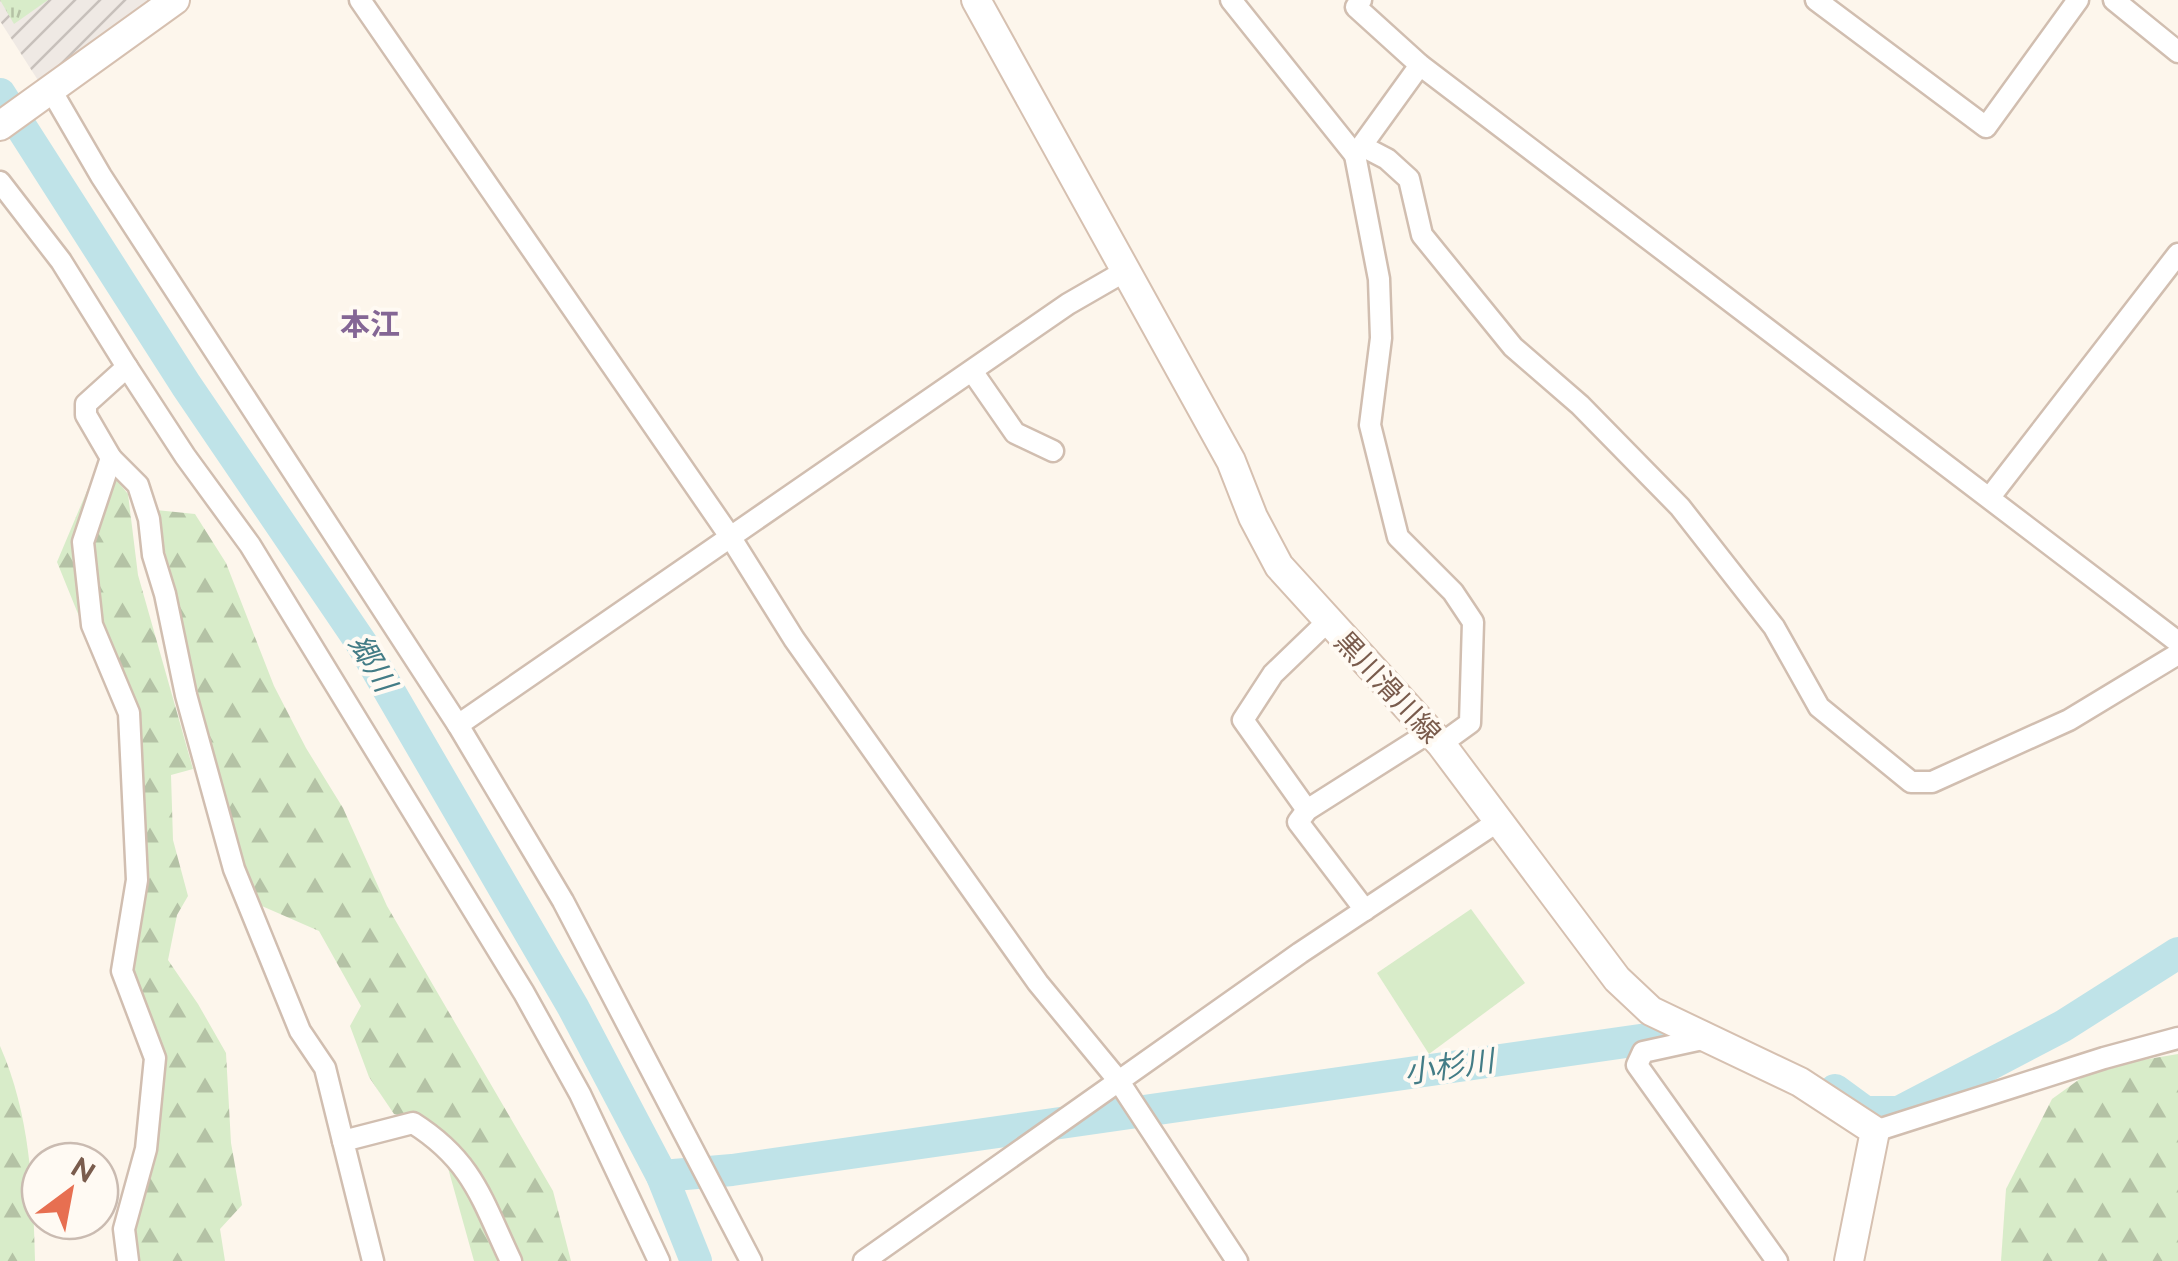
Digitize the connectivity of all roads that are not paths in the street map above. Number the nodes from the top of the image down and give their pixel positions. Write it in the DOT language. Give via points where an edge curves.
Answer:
graph roads {
  1 [pos="174,0"];
  2 [pos="360,0"];
  3 [pos="976,0"];
  4 [pos="1230,0"];
  5 [pos="1361,0"];
  6 [pos="1816,0"];
  7 [pos="2078,0"];
  8 [pos="2114,0"];
  9 [pos="2178,52"];
  10 [pos="1420,64"];
  11 [pos="51,90"];
  12 [pos="0,126"];
  13 [pos="1358,150"];
  14 [pos="0,182"];
  15 [pos="2178,254"];
  16 [pos="1127,270"];
  17 [pos="127,368"];
  18 [pos="972,371"];
  19 [pos="1052,451"];
  20 [pos="111,458"];
  21 [pos="1990,497"];
  22 [pos="731,538"];
  23 [pos="1327,622"];
  24 [pos="2178,642"];
  25 [pos="2178,654"];
  26 [pos="458,726"];
  27 [pos="1436,738"];
  28 [pos="1307,810"];
  29 [pos="1500,820"];
  30 [pos="1365,910"];
  31 [pos="1707,1038"];
  32 [pos="2178,1038"];
  33 [pos="1118,1080"];
  34 [pos="1875,1131"];
  35 [pos="343,1140"];
  36 [pos="128,1261"];
  37 [pos="373,1261"];
  38 [pos="510,1261"];
  39 [pos="660,1261"];
  40 [pos="751,1261"];
  41 [pos="864,1261"];
  42 [pos="1237,1261"];
  43 [pos="1777,1261"];
  44 [pos="1848,1261"];
  1 -- 11 [label="main road"];
  2 -- 22 [label="street"];
  3 -- 16 [label="main road, 黒川滑川線"];
  4 -- 13 [label="street"];
  5 -- 10 [label="street" via="1356,6"];
  6 -- 7 [label="street" via="1986,127"];
  8 -- 9 [label="street"];
  10 -- 13 [label="street"];
  10 -- 21 [label="street"];
  11 -- 12 [label="main road"];
  11 -- 26 [label="street"];
  13 -- 25 [label="street" via="1387,159 1409,179 1422,234 1513,346 1680,507 1774,628 1820,708 1911,782 1932,782 2069,720"];
  13 -- 27 [label="street" via="1381,338 1370,426 1398,537 1473,622 1470,723"];
  14 -- 17 [label="street" via="61,261"];
  15 -- 21 [label="street"];
  16 -- 18 [label="street"];
  16 -- 23 [label="main road, 黒川滑川線" via="1279,566"];
  17 -- 20 [label="street" via="86,404"];
  17 -- 39 [label="street" via="250,545 524,993"];
  18 -- 19 [label="street" via="1015,433"];
  18 -- 22 [label="street"];
  20 -- 35 [label="street" via="138,485 234,868 300,1030 326,1068"];
  20 -- 36 [label="street" via="83,542 92,625 129,713 138,880 122,971 154,1058 146,1149 124,1229"];
  21 -- 24 [label="street"];
  22 -- 26 [label="street"];
  22 -- 33 [label="street" via="1038,983"];
  23 -- 27 [label="main road, 黒川滑川線"];
  23 -- 28 [label="street" via="1273,674 1243,720"];
  26 -- 40 [label="street" via="563,900"];
  27 -- 28 [label="street"];
  27 -- 29 [label="main road, 黒川滑川線"];
  28 -- 30 [label="street" via="1298,822"];
  29 -- 30 [label="street"];
  29 -- 31 [label="main road, 黒川滑川線" via="1617,979 1651,1010"];
  30 -- 33 [label="street"];
  31 -- 34 [label="main road, 黒川滑川線" via="1800,1082"];
  31 -- 43 [label="street" via="1643,1052 1637,1065"];
  32 -- 34 [label="street"];
  33 -- 41 [label="street"];
  33 -- 42 [label="street"];
  34 -- 44 [label="main road"];
  35 -- 37 [label="street"];
  35 -- 38 [label="street" via="412,1123 442,1141 474,1179"];
}
